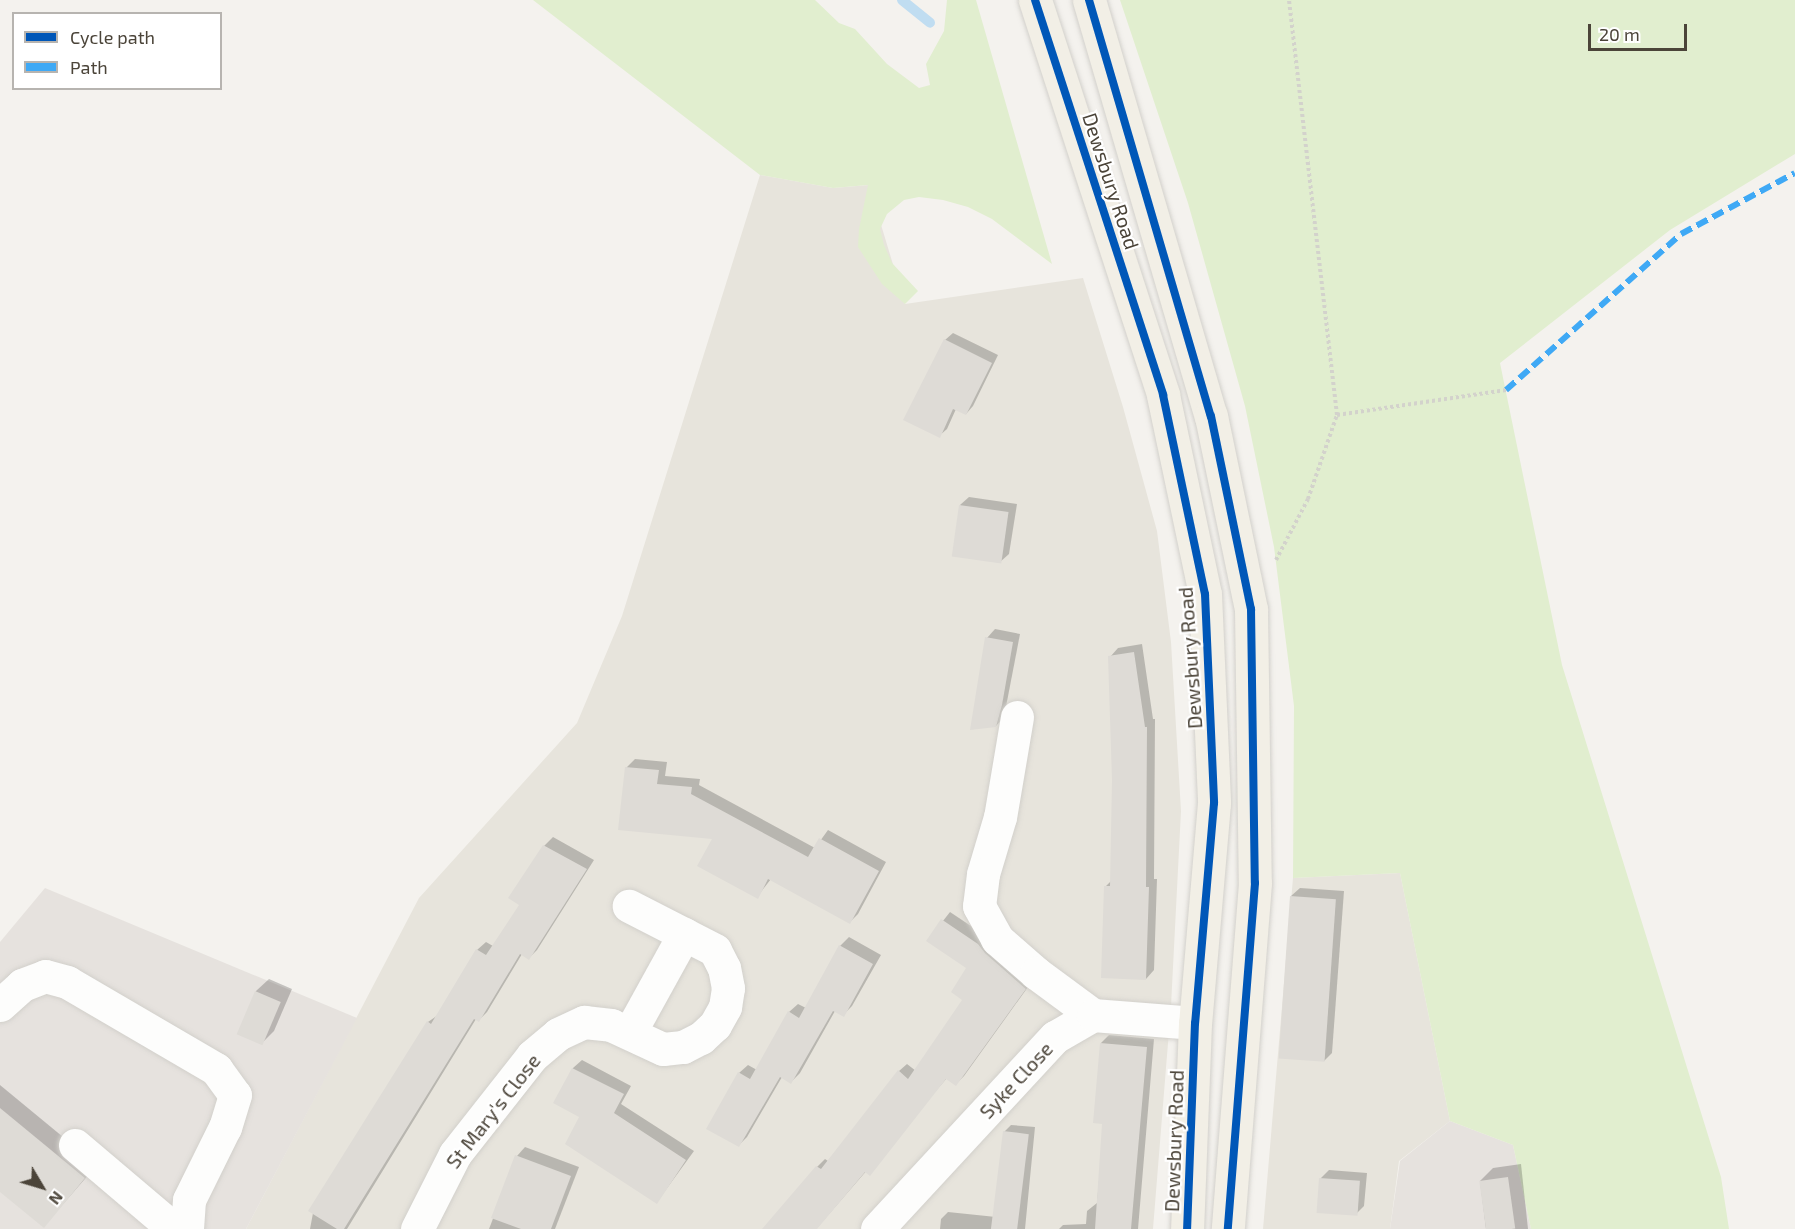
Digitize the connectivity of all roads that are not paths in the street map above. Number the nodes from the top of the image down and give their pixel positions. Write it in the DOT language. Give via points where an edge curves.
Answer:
graph roads {
  1 [pos="1035,0"];
  2 [pos="1089,0"];
  3 [pos="1017,717"];
  4 [pos="629,906"];
  5 [pos="684,934"];
  6 [pos="0,1005"];
  7 [pos="1093,1015"];
  8 [pos="1195,1023"];
  9 [pos="630,1032"];
  10 [pos="75,1146"];
  11 [pos="174,1229"];
  12 [pos="187,1229"];
  13 [pos="417,1229"];
  14 [pos="877,1229"];
  15 [pos="1187,1229"];
  16 [pos="1228,1229"];
  1 -- 8 [label="main road, Dewsbury Road" via="1163,395 1204,594 1214,803"];
  2 -- 16 [label="main road, Dewsbury Road" via="1211,416 1251,609 1255,883"];
  3 -- 7 [label="street" via="1000,817 983,874 979,906 997,939"];
  4 -- 5 [label="street, St Mary's Close"];
  5 -- 9 [label="street"];
  5 -- 9 [label="street, St Mary's Close" via="715,950 724,968 728,988 725,1007 716,1025 683,1047 663,1049"];
  6 -- 12 [label="street" via="22,985 45,976 67,982 216,1069 235,1095 225,1127 189,1200"];
  7 -- 8 [label="street"];
  7 -- 14 [label="street, Syke Close" via="1055,1037"];
  8 -- 15 [label="main road, Dewsbury Road"];
  9 -- 13 [label="street, St Mary's Close" via="584,1022 558,1034 532,1056 455,1154"];
  10 -- 11 [label="street"];
}
